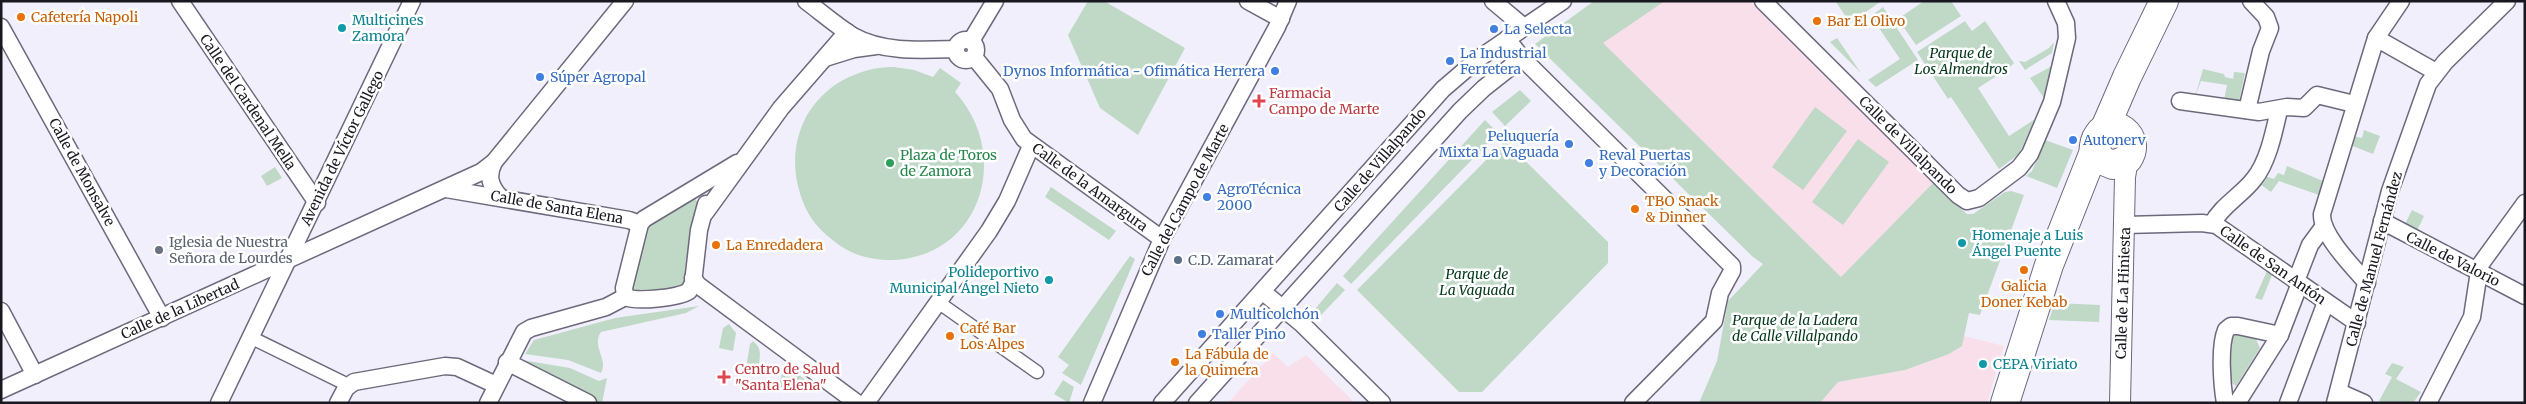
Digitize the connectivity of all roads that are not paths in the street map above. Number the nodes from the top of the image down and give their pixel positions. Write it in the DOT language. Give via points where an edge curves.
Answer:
graph roads {
  1 [pos="180,1"];
  2 [pos="412,1"];
  3 [pos="625,1"];
  4 [pos="806,1"];
  5 [pos="995,1"];
  6 [pos="1248,1"];
  7 [pos="1288,1"];
  8 [pos="1493,1"];
  9 [pos="1563,1"];
  10 [pos="1763,1"];
  11 [pos="2056,1"];
  12 [pos="2164,1"];
  13 [pos="2252,1"];
  14 [pos="2507,1"];
  15 [pos="2398,3"];
  16 [pos="1281,20"];
  17 [pos="1,27"];
  18 [pos="1524,27"];
  19 [pos="847,32"];
  20 [pos="2376,38"];
  21 [pos="1506,39"];
  22 [pos="881,46"];
  23 [pos="973,49"];
  24 [pos="1522,58"];
  25 [pos="823,59"];
  26 [pos="2436,72"];
  27 [pos="2180,100"];
  28 [pos="2354,104"];
  29 [pos="2246,110"];
  30 [pos="2279,110"];
  31 [pos="1012,120"];
  32 [pos="1031,146"];
  33 [pos="2110,156"];
  34 [pos="743,158"];
  35 [pos="494,162"];
  36 [pos="1058,165"];
  37 [pos="1018,179"];
  38 [pos="442,189"];
  39 [pos="690,191"];
  40 [pos="500,197"];
  41 [pos="2525,202"];
  42 [pos="316,203"];
  43 [pos="705,213"];
  44 [pos="2382,221"];
  45 [pos="640,224"];
  46 [pos="2212,224"];
  47 [pos="2125,225"];
  48 [pos="2324,226"];
  49 [pos="1162,239"];
  50 [pos="288,260"];
  51 [pos="2478,272"];
  52 [pos="693,278"];
  53 [pos="2298,282"];
  54 [pos="2366,284"];
  55 [pos="1263,292"];
  56 [pos="2525,296"];
  57 [pos="625,297"];
  58 [pos="938,302"];
  59 [pos="2326,302"];
  60 [pos="1281,309"];
  61 [pos="1,311"];
  62 [pos="162,318"];
  63 [pos="2357,323"];
  64 [pos="2280,335"];
  65 [pos="250,337"];
  66 [pos="507,362"];
  67 [pos="1037,372"];
  68 [pos="34,375"];
  69 [pos="348,385"];
  70 [pos="496,385"];
  71 [pos="1,390"];
  72 [pos="2337,397"];
  73 [pos="1094,400"];
  74 [pos="1169,401"];
  75 [pos="219,403"];
  76 [pos="338,403"];
  77 [pos="488,403"];
  78 [pos="588,403"];
  79 [pos="857,403"];
  80 [pos="866,403"];
  81 [pos="1197,403"];
  82 [pos="1382,403"];
  83 [pos="1634,403"];
  84 [pos="2006,403"];
  85 [pos="2120,403"];
  86 [pos="2225,403"];
  87 [pos="2237,403"];
  88 [pos="2288,403"];
  89 [pos="2364,403"];
  90 [pos="2428,403"];
  1 -- 42 [label="street, Calle del Cardenal Mella"];
  2 -- 42 [label="street, Avenida de Víctor Gallego"];
  3 -- 35 [label="street, Calle de la Libertad"];
  4 -- 19 [label="street"];
  5 -- 23 [label="street"];
  6 -- 16 [label="street"];
  7 -- 16 [label="street, Calle del Campo de Marte"];
  8 -- 18 [label="street"];
  9 -- 18 [label="street, Calle de Villalpando"];
  10 -- 11 [label="street, Calle de Villalpando" via="1967,201 1979,198 2018,168 2033,146 2054,96 2066,38 2066,23"];
  12 -- 33 [label="highway" via="2120,97"];
  13 -- 29 [label="street" via="2270,28"];
  14 -- 26 [label="street, Calle de Manuel Fernández"];
  15 -- 20 [label="street"];
  16 -- 49 [label="street, Calle del Campo de Marte"];
  17 -- 62 [label="street, Calle de Monsalve"];
  18 -- 21 [label="street, Calle de Villalpando"];
  19 -- 22 [label="street"];
  19 -- 25 [label="street"];
  20 -- 26 [label="street"];
  20 -- 28 [label="street"];
  21 -- 24 [label="street"];
  21 -- 55 [label="street, Calle de Villalpando" via="1465,68 1443,89"];
  22 -- 23 [label="street" via="956,49 961,41"];
  22 -- 25 [label="street" via="847,50"];
  23 -- 31 [label="street, Calle de la Amargura" via="1000,89"];
  24 -- 60 [label="street, Calle de Villalpando" via="1460,111"];
  24 -- 83 [label="street" via="1728,260 1732,271 1721,289 1714,321"];
  25 -- 34 [label="street"];
  26 -- 44 [label="street, Calle de Manuel Fernández" via="2428,84"];
  27 -- 29 [label="street"];
  28 -- 30 [label="street" via="2317,95 2306,107"];
  28 -- 48 [label="street" via="2323,211"];
  29 -- 30 [label="street"];
  30 -- 46 [label="street" via="2257,176"];
  31 -- 32 [label="street, Calle de la Amargura"];
  31 -- 37 [label="street" via="1018,148"];
  32 -- 36 [label="street, Calle de la Amargura"];
  32 -- 37 [label="street"];
  33 -- 47 [label="street, Calle de La Hiniesta"];
  33 -- 84 [label="highway" via="2046,273"];
  34 -- 39 [label="street"];
  34 -- 43 [label="street"];
  35 -- 38 [label="street, Calle de la Libertad" via="482,172"];
  35 -- 40 [label="street" via="490,184"];
  36 -- 37 [label="street" via="1041,165"];
  36 -- 49 [label="street, Calle de la Amargura"];
  37 -- 58 [label="street" via="989,230"];
  38 -- 40 [label="street, Calle de Santa Elena"];
  38 -- 50 [label="street, Calle de la Libertad"];
  39 -- 43 [label="street" via="703,197"];
  39 -- 45 [label="street"];
  40 -- 45 [label="street, Calle de Santa Elena"];
  41 -- 51 [label="street"];
  42 -- 50 [label="street, Avenida de Víctor Gallego"];
  43 -- 52 [label="street"];
  44 -- 51 [label="street, Calle de Valorio"];
  44 -- 54 [label="street, Calle de Manuel Fernández"];
  45 -- 57 [label="street, Calle de Santa Elena" via="624,288"];
  46 -- 47 [label="street, Calle de San Antón"];
  46 -- 53 [label="street, Calle de San Antón"];
  47 -- 85 [label="street, Calle de La Hiniesta"];
  48 -- 53 [label="street" via="2310,245"];
  48 -- 54 [label="street"];
  49 -- 73 [label="street, Calle del Campo de Marte"];
  50 -- 62 [label="street, Calle de la Libertad"];
  50 -- 65 [label="street, Avenida de Víctor Gallego"];
  51 -- 56 [label="street, Calle de Valorio"];
  51 -- 90 [label="street" via="2472,317"];
  52 -- 57 [label="street" via="691,288 684,294 636,300"];
  52 -- 79 [label="street" via="698,285"];
  53 -- 59 [label="street, Calle de San Antón"];
  53 -- 64 [label="street"];
  54 -- 63 [label="street, Calle de Manuel Fernández"];
  55 -- 60 [label="street"];
  55 -- 74 [label="street, Calle de Villalpando"];
  57 -- 66 [label="street" via="606,307 531,328 524,332"];
  58 -- 67 [label="street"];
  58 -- 80 [label="street"];
  59 -- 63 [label="street, Calle de San Antón"];
  59 -- 88 [label="street"];
  60 -- 81 [label="street, Calle de Villalpando"];
  60 -- 82 [label="street" via="1311,332"];
  61 -- 68 [label="street"];
  62 -- 68 [label="street, Calle de la Libertad"];
  63 -- 72 [label="street, Calle de Manuel Fernández"];
  64 -- 86 [label="street" via="2238,326 2226,330 2223,336"];
  64 -- 87 [label="street"];
  65 -- 69 [label="street"];
  65 -- 75 [label="street, Avenida de Víctor Gallego"];
  66 -- 70 [label="street"];
  66 -- 78 [label="street"];
  68 -- 71 [label="street, Calle de la Libertad"];
  69 -- 70 [label="street" via="449,366"];
  69 -- 76 [label="street"];
  70 -- 77 [label="street"];
  72 -- 89 [label="street"];
}
